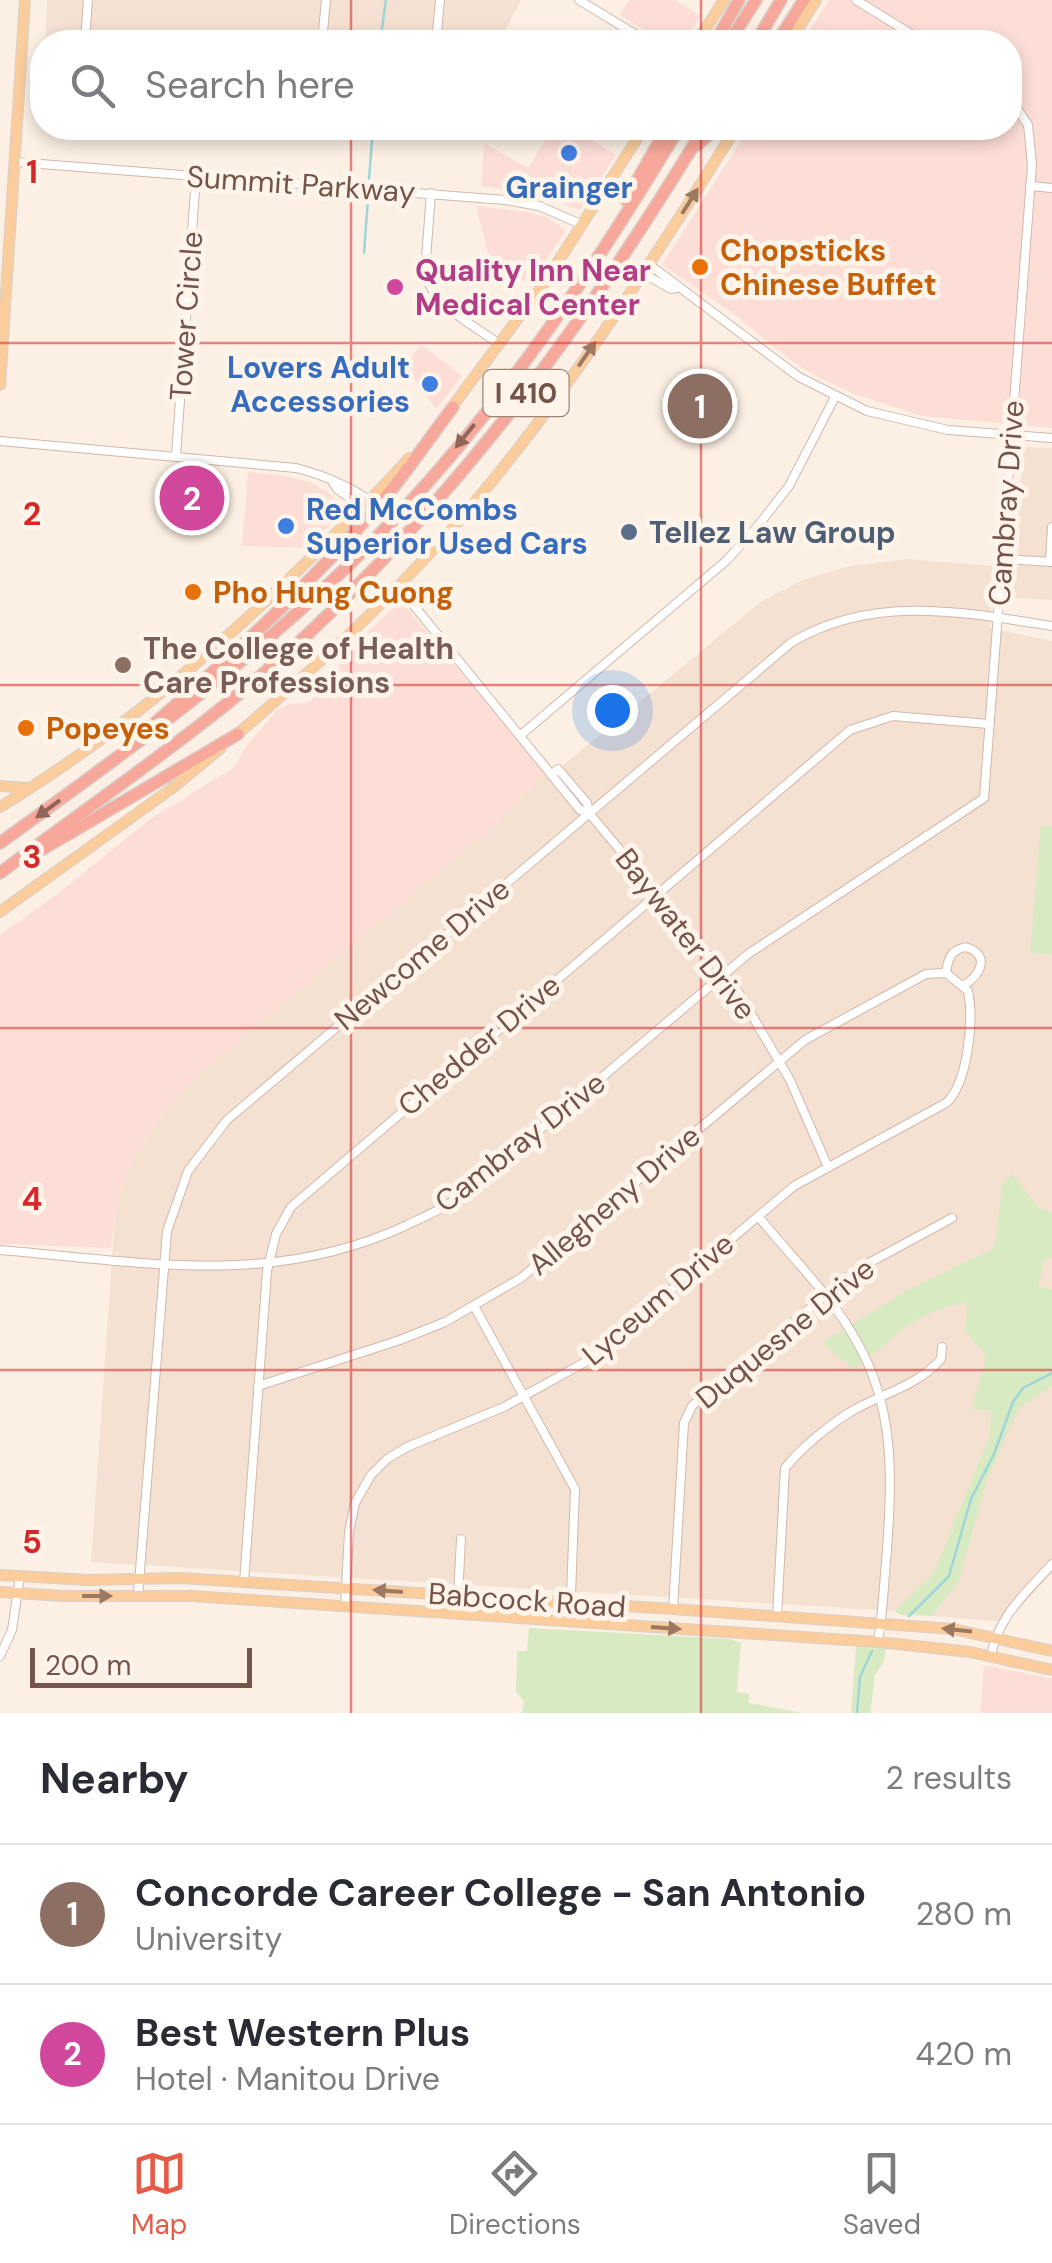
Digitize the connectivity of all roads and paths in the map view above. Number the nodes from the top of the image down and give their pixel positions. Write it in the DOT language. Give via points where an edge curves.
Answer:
graph roads {
  1 [pos="25,0"];
  2 [pos="88,0"];
  3 [pos="326,0"];
  4 [pos="440,0"];
  5 [pos="579,0"];
  6 [pos="724,0"];
  7 [pos="739,0"];
  8 [pos="756,0"];
  9 [pos="782,0"];
  10 [pos="804,0"];
  11 [pos="816,0"];
  12 [pos="856,0"];
  13 [pos="86,30"];
  14 [pos="323,30"];
  15 [pos="437,30"];
  16 [pos="628,30"];
  17 [pos="705,30"];
  18 [pos="722,30"];
  19 [pos="737,30"];
  20 [pos="763,30"];
  21 [pos="785,30"];
  22 [pos="797,30"];
  23 [pos="905,30"];
  24 [pos="1022,114"];
  25 [pos="637,140"];
  26 [pos="660,140"];
  27 [pos="671,140"];
  28 [pos="697,140"];
  29 [pos="702,140"];
  30 [pos="728,140"];
  31 [pos="690,151"];
  32 [pos="15,162"];
  33 [pos="196,176"];
  34 [pos="1030,186"];
  35 [pos="1052,188"];
  36 [pos="431,193"];
  37 [pos="583,226"];
  38 [pos="6,231"];
  39 [pos="647,269"];
  40 [pos="585,273"];
  41 [pos="2,335"];
  42 [pos="499,344"];
  43 [pos="0,385"];
  44 [pos="836,396"];
  45 [pos="452,407"];
  46 [pos="1010,435"];
  47 [pos="1052,438"];
  48 [pos="0,441"];
  49 [pos="176,456"];
  50 [pos="366,504"];
  51 [pos="1052,527"];
  52 [pos="1003,558"];
  53 [pos="1051,562"];
  54 [pos="398,586"];
  55 [pos="676,604"];
  56 [pos="683,612"];
  57 [pos="998,618"];
  58 [pos="1052,626"];
  59 [pos="989,724"];
  60 [pos="238,734"];
  61 [pos="522,734"];
  62 [pos="96,774"];
  63 [pos="0,786"];
  64 [pos="36,786"];
  65 [pos="3,807"];
  66 [pos="965,810"];
  67 [pos="589,813"];
  68 [pos="972,822"];
  69 [pos="0,843"];
  70 [pos="0,873"];
  71 [pos="657,894"];
  72 [pos="1,909"];
  73 [pos="724,974"];
  74 [pos="949,974"];
  75 [pos="964,986"];
  76 [pos="780,1062"];
  77 [pos="828,1167"];
  78 [pos="758,1216"];
  79 [pos="952,1218"];
  80 [pos="0,1250"];
  81 [pos="163,1264"];
  82 [pos="268,1265"];
  83 [pos="824,1296"];
  84 [pos="474,1306"];
  85 [pos="942,1347"];
  86 [pos="258,1386"];
  87 [pos="524,1395"];
  88 [pos="881,1398"];
  89 [pos="461,1539"];
  90 [pos="1052,1564"];
  91 [pos="0,1575"];
  92 [pos="20,1576"];
  93 [pos="137,1578"];
  94 [pos="244,1582"];
  95 [pos="346,1588"];
  96 [pos="0,1592"];
  97 [pos="18,1594"];
  98 [pos="138,1596"];
  99 [pos="458,1596"];
  100 [pos="570,1603"];
  101 [pos="345,1606"];
  102 [pos="673,1608"];
  103 [pos="748,1614"];
  104 [pos="778,1617"];
  105 [pos="570,1621"];
  106 [pos="881,1624"];
  107 [pos="747,1634"];
  108 [pos="994,1638"];
  109 [pos="878,1642"];
  110 [pos="1052,1650"];
  111 [pos="0,1656"];
  112 [pos="991,1657"];
  113 [pos="1052,1670"];
  1 -- 32 [label="main road"];
  2 -- 13 [label="street"];
  3 -- 14 [label="street"];
  4 -- 15 [label="street"];
  5 -- 16 [label="street"];
  6 -- 17 [label="main road"];
  7 -- 18 [label="highway"];
  8 -- 19 [label="highway"];
  9 -- 20 [label="highway"];
  10 -- 21 [label="highway"];
  11 -- 22 [label="main road"];
  12 -- 23 [label="street"];
  24 -- 34 [label="street, Cambray Drive" via="1032,144"];
  25 -- 37 [label="main road"];
  26 -- 40 [label="highway"];
  27 -- 40 [label="highway, I 410"];
  28 -- 31 [label="highway, I 410"];
  29 -- 31 [label="highway"];
  39 -- 30 [label="main road, one-way"];
  31 -- 70 [label="highway, I 410" via="562,348 404,535 310,632"];
  32 -- 33 [label="street, Summit Parkway"];
  32 -- 38 [label="main road"];
  33 -- 36 [label="street, Summit Parkway"];
  33 -- 49 [label="street, Tower Circle"];
  34 -- 35 [label="street"];
  34 -- 46 [label="street, Cambray Drive"];
  36 -- 37 [label="street, Summit Parkway" via="522,202"];
  36 -- 42 [label="street" via="427,283"];
  37 -- 42 [label="main road"];
  38 -- 41 [label="main road"];
  39 -- 44 [label="street" via="788,370"];
  54 -- 39 [label="main road, one-way" via="515,453"];
  40 -- 62 [label="highway, I 410, one-way" via="510,379 400,513 239,663"];
  41 -- 43 [label="main road"];
  42 -- 45 [label="main road"];
  44 -- 46 [label="street" via="906,422"];
  44 -- 55 [label="street" via="789,486 726,560"];
  45 -- 50 [label="main road"];
  45 -- 62 [label="highway" via="351,536 242,648"];
  46 -- 47 [label="street"];
  46 -- 52 [label="street, Cambray Drive"];
  48 -- 49 [label="street"];
  49 -- 50 [label="street" via="296,468 343,482"];
  50 -- 64 [label="main road" via="206,657"];
  51 -- 53 [label="street"];
  52 -- 53 [label="street"];
  52 -- 57 [label="street, Cambray Drive"];
  54 -- 60 [label="main road"];
  54 -- 61 [label="street, Baywater Drive"];
  55 -- 56 [label="street"];
  55 -- 61 [label="street"];
  57 -- 58 [label="street, Newcome Drive"];
  57 -- 59 [label="street, Cambray Drive"];
  57 -- 67 [label="street, Newcome Drive" via="877,611 812,630"];
  59 -- 66 [label="street, Cambray Drive" via="984,798"];
  59 -- 71 [label="street, Chedder Drive" via="892,716 860,724"];
  60 -- 70 [label="highway"];
  60 -- 72 [label="main road"];
  61 -- 67 [label="street, Baywater Drive"];
  62 -- 69 [label="highway, I 410, one-way"];
  63 -- 64 [label="main road"];
  64 -- 65 [label="main road"];
  66 -- 68 [label="street"];
  66 -- 73 [label="street, Cambray Drive"];
  67 -- 71 [label="street, Baywater Drive"];
  67 -- 81 [label="street, Newcome Drive" via="227,1120 178,1190"];
  71 -- 73 [label="street, Baywater Drive"];
  71 -- 82 [label="street, Chedder Drive" via="298,1199 276,1234"];
  73 -- 76 [label="street, Baywater Drive"];
  73 -- 82 [label="street, Cambray Drive" via="454,1202 358,1245"];
  74 -- 75 [label="street"];
  74 -- 75 [label="street, Lyceum Drive" via="948,958 965,947 980,956 982,968"];
  74 -- 76 [label="street, Allegheny Drive" via="926,974 806,1040"];
  75 -- 77 [label="street, Lyceum Drive" via="970,996 966,1058 954,1096"];
  76 -- 77 [label="street, Baywater Drive"];
  76 -- 84 [label="street, Allegheny Drive" via="540,1265"];
  77 -- 78 [label="street, Lyceum Drive"];
  78 -- 83 [label="street"];
  78 -- 87 [label="street, Lyceum Drive" via="601,1350"];
  79 -- 83 [label="street, Duquesne Drive" via="856,1270"];
  80 -- 81 [label="street, Cambray Drive"];
  81 -- 82 [label="street, Cambray Drive"];
  81 -- 93 [label="street, Newcome Drive"];
  82 -- 86 [label="street, Chedder Drive"];
  83 -- 88 [label="street" via="856,1339"];
  83 -- 102 [label="street, Duquesne Drive" via="686,1416"];
  84 -- 86 [label="street, Allegheny Drive" via="400,1340"];
  84 -- 87 [label="street"];
  85 -- 88 [label="street" via="941,1359 926,1374"];
  86 -- 94 [label="street, Chedder Drive"];
  87 -- 95 [label="street, Lyceum Drive" via="407,1447 378,1467 355,1503"];
  87 -- 100 [label="street" via="575,1489"];
  88 -- 104 [label="street" via="849,1413 785,1468"];
  88 -- 106 [label="street" via="891,1458"];
  89 -- 99 [label="street"];
  90 -- 108 [label="street"];
  91 -- 92 [label="main road, Babcock Road"];
  92 -- 93 [label="main road, Babcock Road"];
  92 -- 97 [label="street"];
  93 -- 94 [label="main road, Babcock Road"];
  93 -- 98 [label="street, Newcome Drive"];
  94 -- 95 [label="main road, Babcock Road"];
  99 -- 95 [label="main road, Babcock Road, one-way"];
  95 -- 101 [label="street, Lyceum Drive"];
  96 -- 97 [label="main road, Babcock Road"];
  97 -- 98 [label="main road, Babcock Road, one-way"];
  97 -- 111 [label="street"];
  98 -- 101 [label="main road, Babcock Road"];
  99 -- 100 [label="main road, Babcock Road"];
  100 -- 102 [label="main road, Babcock Road"];
  100 -- 105 [label="street"];
  101 -- 105 [label="main road, Babcock Road"];
  102 -- 103 [label="main road, Babcock Road"];
  103 -- 104 [label="main road, Babcock Road"];
  103 -- 107 [label="main road"];
  104 -- 106 [label="main road, Babcock Road"];
  105 -- 107 [label="main road, Babcock Road, one-way"];
  108 -- 106 [label="main road, Babcock Road, one-way"];
  106 -- 109 [label="street"];
  107 -- 109 [label="main road, Babcock Road"];
  108 -- 110 [label="main road, Babcock Road"];
  108 -- 112 [label="street"];
  109 -- 112 [label="main road, Babcock Road"];
  112 -- 113 [label="main road, Babcock Road"];
}
